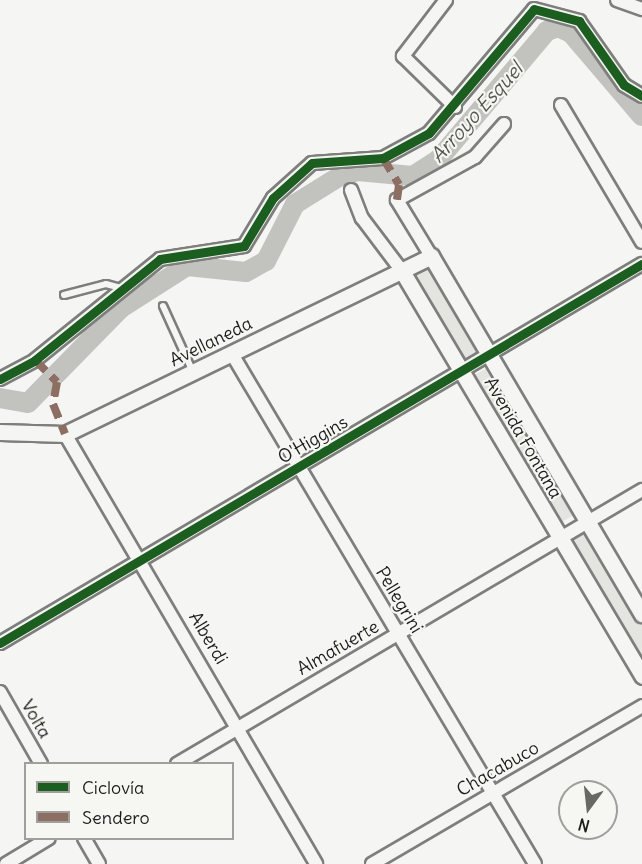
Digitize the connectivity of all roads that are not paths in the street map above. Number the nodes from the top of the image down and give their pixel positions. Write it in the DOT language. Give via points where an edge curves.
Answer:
graph roads {
  1 [pos="446,0"];
  2 [pos="617,0"];
  3 [pos="642,9"];
  4 [pos="642,96"];
  5 [pos="561,105"];
  6 [pos="455,107"];
  7 [pos="504,124"];
  8 [pos="351,190"];
  9 [pos="642,242"];
  10 [pos="431,256"];
  11 [pos="642,264"];
  12 [pos="402,271"];
  13 [pos="121,288"];
  14 [pos="64,295"];
  15 [pos="163,306"];
  16 [pos="232,354"];
  17 [pos="489,359"];
  18 [pos="194,372"];
  19 [pos="465,374"];
  20 [pos="0,379"];
  21 [pos="0,432"];
  22 [pos="65,434"];
  23 [pos="300,467"];
  24 [pos="642,490"];
  25 [pos="588,522"];
  26 [pos="559,539"];
  27 [pos="140,561"];
  28 [pos="642,614"];
  29 [pos="398,634"];
  30 [pos="0,644"];
  31 [pos="642,676"];
  32 [pos="0,692"];
  33 [pos="642,706"];
  34 [pos="240,727"];
  35 [pos="39,762"];
  36 [pos="180,762"];
  37 [pos="493,793"];
  38 [pos="46,840"];
  39 [pos="85,840"];
  40 [pos="6,864"];
  41 [pos="99,864"];
  42 [pos="316,864"];
  43 [pos="372,864"];
  44 [pos="535,864"];
  1 -- 6 [label="street" via="403,56"];
  2 -- 3 [label="street"];
  4 -- 6 [label="street" via="624,84 579,21 534,9"];
  5 -- 9 [label="street"];
  6 -- 13 [label="street" via="429,133 383,158 312,163 273,198 244,246 218,253 180,252 160,260"];
  7 -- 10 [label="street, Avenida Fontana" via="475,158 397,200"];
  8 -- 12 [label="street, Avenida Fontana" via="362,218"];
  10 -- 12 [label="street, Avellaneda"];
  10 -- 17 [label="street, Avenida Fontana"];
  11 -- 17 [label="street, O'Higgins"];
  12 -- 16 [label="street, Avellaneda"];
  12 -- 19 [label="street, Avenida Fontana"];
  13 -- 14 [label="lane" via="106,284"];
  13 -- 20 [label="street" via="35,360"];
  15 -- 18 [label="lane"];
  16 -- 18 [label="street, Avellaneda"];
  16 -- 23 [label="street, Pellegrini"];
  17 -- 19 [label="street, O'Higgins"];
  17 -- 25 [label="street, Avenida Fontana"];
  18 -- 22 [label="street, Avellaneda"];
  19 -- 23 [label="street, O'Higgins"];
  19 -- 26 [label="street, Avenida Fontana"];
  21 -- 22 [label="street, Avellaneda"];
  22 -- 27 [label="street, Alberdi"];
  23 -- 27 [label="street, O'Higgins"];
  23 -- 29 [label="street, Pellegrini"];
  24 -- 25 [label="street, Almafuerte"];
  25 -- 26 [label="street, Almafuerte"];
  25 -- 28 [label="street, Avenida Fontana"];
  26 -- 29 [label="street, Almafuerte"];
  26 -- 31 [label="street, Avenida Fontana"];
  27 -- 30 [label="street, O'Higgins"];
  27 -- 34 [label="street, Alberdi"];
  29 -- 34 [label="street, Almafuerte"];
  29 -- 37 [label="street, Pellegrini"];
  32 -- 35 [label="street, Volta"];
  33 -- 37 [label="street, Chacabuco"];
  34 -- 36 [label="street, Almafuerte"];
  34 -- 42 [label="street, Alberdi"];
  37 -- 43 [label="street, Chacabuco"];
  37 -- 44 [label="street, Pellegrini"];
  38 -- 40 [label="street"];
  39 -- 41 [label="street"];
}
